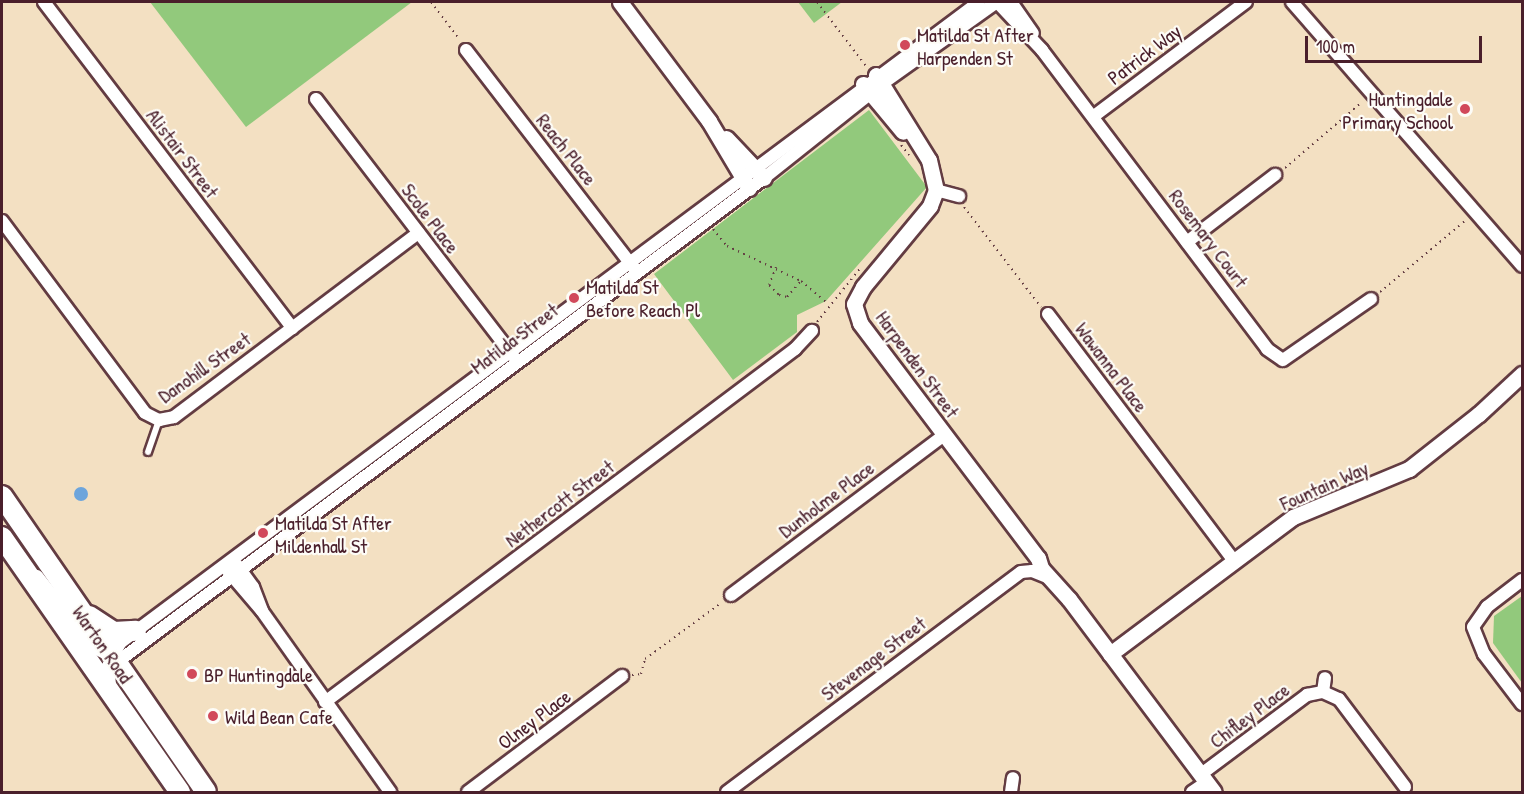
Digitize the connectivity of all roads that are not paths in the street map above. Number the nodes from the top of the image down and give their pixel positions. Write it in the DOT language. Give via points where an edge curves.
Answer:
graph roads {
  1 [pos="44,2"];
  2 [pos="620,2"];
  3 [pos="979,2"];
  4 [pos="997,2"];
  5 [pos="1011,2"];
  6 [pos="1246,2"];
  7 [pos="1292,2"];
  8 [pos="466,50"];
  9 [pos="1042,50"];
  10 [pos="873,83"];
  11 [pos="316,99"];
  12 [pos="1094,116"];
  13 [pos="709,121"];
  14 [pos="760,174"];
  15 [pos="1275,175"];
  16 [pos="746,184"];
  17 [pos="936,190"];
  18 [pos="959,196"];
  19 [pos="2,221"];
  20 [pos="418,233"];
  21 [pos="1186,242"];
  22 [pos="633,266"];
  23 [pos="1522,266"];
  24 [pos="1371,298"];
  25 [pos="1048,314"];
  26 [pos="291,328"];
  27 [pos="812,331"];
  28 [pos="513,356"];
  29 [pos="1522,374"];
  30 [pos="159,420"];
  31 [pos="944,435"];
  32 [pos="148,452"];
  33 [pos="2,496"];
  34 [pos="2,537"];
  35 [pos="1038,558"];
  36 [pos="1234,561"];
  37 [pos="233,569"];
  38 [pos="25,571"];
  39 [pos="1047,577"];
  40 [pos="1522,580"];
  41 [pos="731,595"];
  42 [pos="1069,598"];
  43 [pos="79,609"];
  44 [pos="136,631"];
  45 [pos="1110,654"];
  46 [pos="111,656"];
  47 [pos="622,676"];
  48 [pos="1325,678"];
  49 [pos="1323,692"];
  50 [pos="114,700"];
  51 [pos="325,702"];
  52 [pos="1522,704"];
  53 [pos="1013,778"];
  54 [pos="1207,783"];
  55 [pos="1405,787"];
  56 [pos="202,791"];
  57 [pos="180,792"];
  58 [pos="390,792"];
  59 [pos="468,792"];
  60 [pos="727,792"];
  61 [pos="1011,792"];
  62 [pos="1192,792"];
  1 -- 26 [label="street, Alistair Street"];
  2 -- 13 [label="street"];
  3 -- 10 [label="street, Matilda Street"];
  4 -- 9 [label="street, Rosemary Court"];
  4 -- 10 [label="street, Matilda Street"];
  5 -- 9 [label="street, Rosemary Court"];
  6 -- 12 [label="street, Patrick Way"];
  7 -- 23 [label="street"];
  8 -- 22 [label="street, Reach Place"];
  9 -- 12 [label="street, Rosemary Court"];
  10 -- 14 [label="street, Matilda Street"];
  10 -- 17 [label="street" via="929,160"];
  11 -- 20 [label="street, Scole Place"];
  12 -- 21 [label="street, Rosemary Court"];
  13 -- 14 [label="street"];
  13 -- 16 [label="street"];
  14 -- 16 [label="street, Matilda Street"];
  15 -- 21 [label="street"];
  16 -- 22 [label="street, Matilda Street"];
  17 -- 18 [label="street"];
  17 -- 31 [label="street, Harpenden Street" via="930,206 863,287 855,304 860,323"];
  19 -- 30 [label="street, Danohill Street" via="145,412"];
  20 -- 26 [label="street, Danohill Street"];
  20 -- 28 [label="street, Scole Place"];
  21 -- 24 [label="street, Rosemary Court" via="1267,349 1284,360"];
  22 -- 28 [label="street, Matilda Street"];
  25 -- 36 [label="street, Wawanna Place"];
  26 -- 30 [label="street, Danohill Street" via="174,417"];
  27 -- 51 [label="street, Nethercott Street" via="795,349"];
  28 -- 37 [label="street, Matilda Street"];
  29 -- 36 [label="street, Fountain Way" via="1409,469 1293,517"];
  30 -- 32 [label="lane"];
  31 -- 35 [label="street, Harpenden Street"];
  31 -- 41 [label="street, Dunholme Place"];
  33 -- 43 [label="main road, Warton Road"];
  34 -- 38 [label="main road, Warton Road"];
  35 -- 39 [label="street, Harpenden Street"];
  35 -- 42 [label="street, Harpenden Street" via="1047,562 1066,587"];
  36 -- 45 [label="street, Fountain Way"];
  37 -- 44 [label="street, Matilda Street"];
  37 -- 46 [label="street, Matilda Street" via="124,657"];
  37 -- 51 [label="street" via="253,587 262,611"];
  38 -- 46 [label="street" via="41,577 86,640 99,653"];
  38 -- 50 [label="main road, Warton Road"];
  39 -- 42 [label="street, Harpenden Street"];
  39 -- 60 [label="street, Stevenage Street" via="1032,571 1021,572"];
  40 -- 52 [label="street" via="1468,625 1484,654"];
  42 -- 45 [label="street, Harpenden Street"];
  43 -- 44 [label="main road" via="114,633"];
  43 -- 46 [label="main road, Warton Road"];
  44 -- 46 [label="street, Matilda Street"];
  45 -- 54 [label="street, Harpenden Street"];
  46 -- 50 [label="street" via="107,678"];
  46 -- 56 [label="main road, Warton Road"];
  47 -- 59 [label="street, Olney Place"];
  48 -- 49 [label="street"];
  49 -- 54 [label="street, Chifley Place" via="1307,695"];
  49 -- 55 [label="street" via="1339,699"];
  50 -- 57 [label="main road, Warton Road"];
  51 -- 58 [label="street"];
  53 -- 61 [label="street"];
  54 -- 62 [label="street, Chifley Place"];
}
